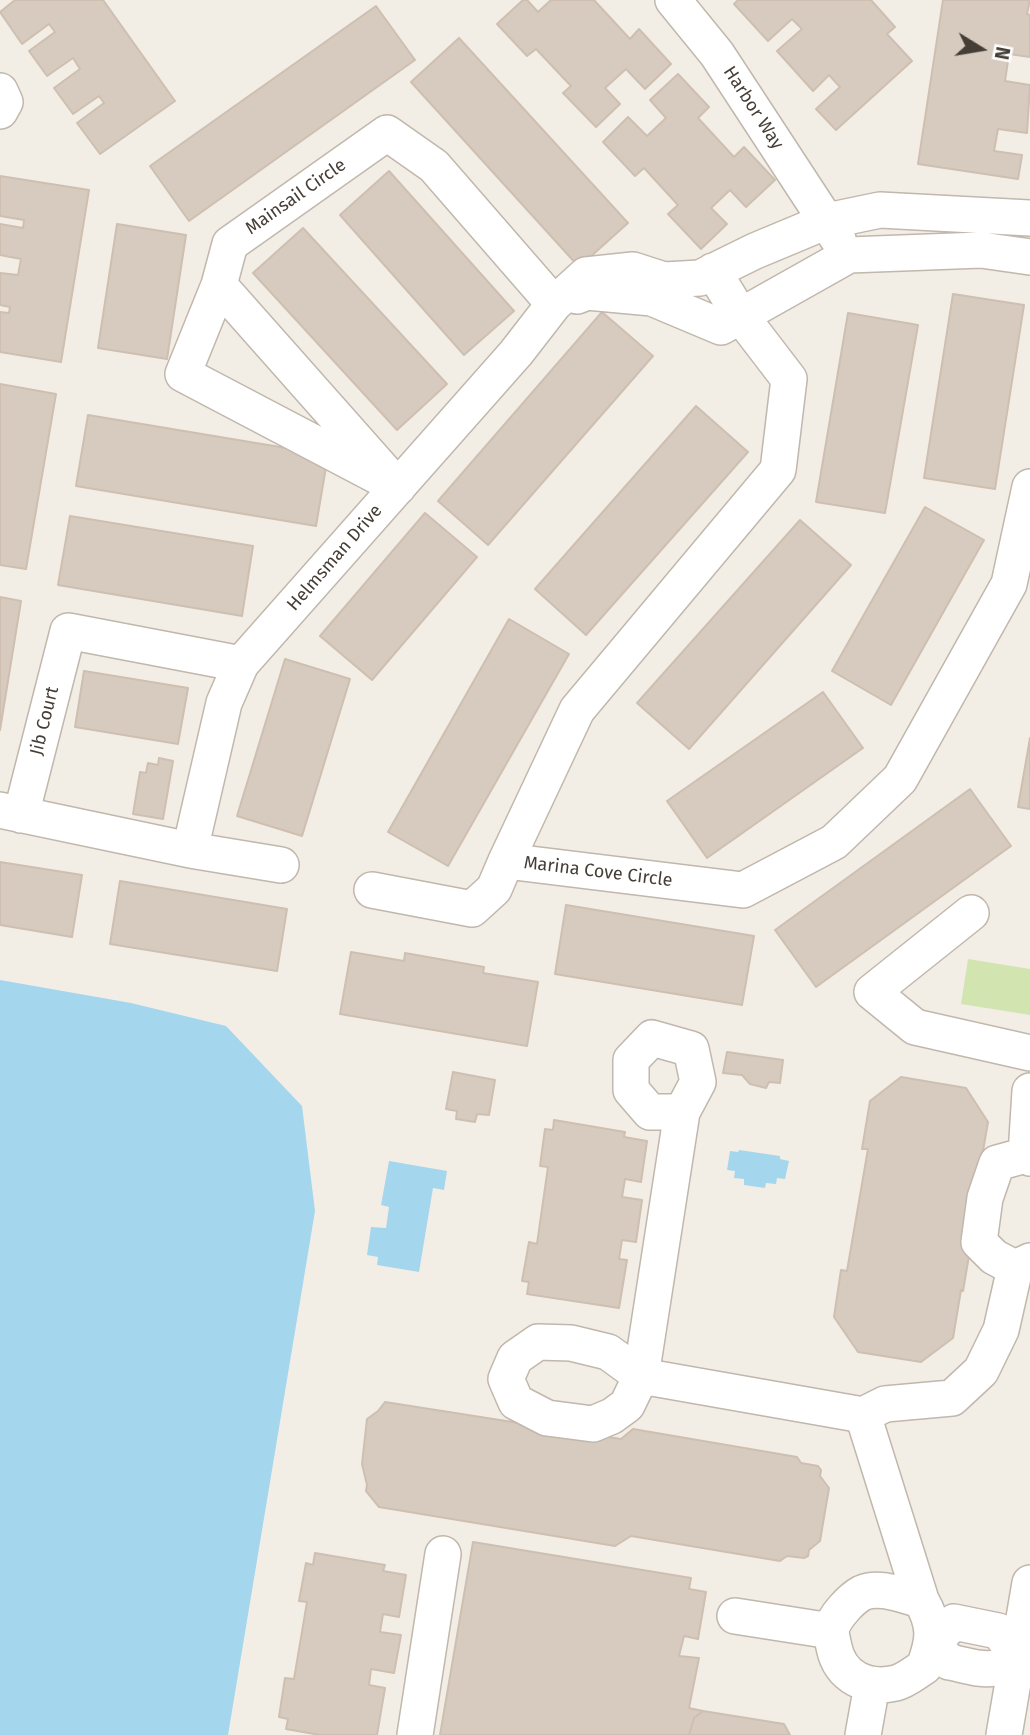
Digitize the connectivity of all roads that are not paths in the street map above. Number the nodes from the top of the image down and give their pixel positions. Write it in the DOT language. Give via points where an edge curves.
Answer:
graph roads {
  1 [pos="673,0"];
  2 [pos="0,91"];
  3 [pos="0,111"];
  4 [pos="1030,218"];
  5 [pos="827,221"];
  6 [pos="849,255"];
  7 [pos="1030,257"];
  8 [pos="707,275"];
  9 [pos="219,285"];
  10 [pos="554,304"];
  11 [pos="740,315"];
  12 [pos="398,487"];
  13 [pos="1030,487"];
  14 [pos="241,664"];
  15 [pos="10,813"];
  16 [pos="190,850"];
  17 [pos="506,861"];
  18 [pos="281,865"];
  19 [pos="372,890"];
  20 [pos="971,913"];
  21 [pos="1030,1053"];
  22 [pos="1030,1093"];
  23 [pos="682,1112"];
  24 [pos="1028,1156"];
  25 [pos="1022,1265"];
  26 [pos="863,1415"];
  27 [pos="443,1554"];
  28 [pos="1030,1583"];
  29 [pos="921,1600"];
  30 [pos="735,1616"];
  31 [pos="831,1631"];
  32 [pos="933,1643"];
  33 [pos="1024,1655"];
  34 [pos="872,1685"];
  35 [pos="415,1735"];
  36 [pos="863,1735"];
  37 [pos="1004,1735"];
  1 -- 5 [label="street, Harbor Way" via="717,54"];
  2 -- 3 [label="street" via="5,102"];
  4 -- 5 [label="street" via="880,210"];
  5 -- 6 [label="street, Harbor Way"];
  5 -- 8 [label="street"];
  6 -- 7 [label="street" via="981,250"];
  6 -- 11 [label="street"];
  8 -- 10 [label="street, Helmsman Drive" via="664,280 633,270 586,275"];
  8 -- 11 [label="street"];
  9 -- 10 [label="street, Mainsail Circle" via="230,244 387,133 434,166"];
  9 -- 12 [label="street"];
  9 -- 12 [label="street" via="183,374"];
  10 -- 11 [label="street" via="587,292 652,298 721,327"];
  10 -- 12 [label="street, Helmsman Drive"];
  11 -- 17 [label="street, Marina Cove Circle" via="789,379 778,470 577,710"];
  12 -- 14 [label="street, Helmsman Drive"];
  13 -- 17 [label="street, Marina Cove Circle" via="1009,584 900,779 834,842 743,891"];
  14 -- 15 [label="street, Jib Court" via="68,631"];
  14 -- 16 [label="street, Helmsman Drive" via="224,703"];
  15 -- 16 [label="street, Jib Court"];
  16 -- 18 [label="street, Jib Court"];
  17 -- 19 [label="street" via="494,889 472,909"];
  20 -- 21 [label="street" via="872,992 915,1027"];
  22 -- 24 [label="street"];
  23 -- 26 [label="street" via="641,1376"];
  24 -- 25 [label="street" via="997,1163 985,1198 979,1242 994,1257"];
  25 -- 26 [label="street" via="1001,1330 981,1371 952,1398 885,1404"];
  26 -- 29 [label="street"];
  27 -- 35 [label="street"];
  28 -- 33 [label="street"];
  29 -- 31 [label="street" via="881,1590 863,1593 838,1617"];
  29 -- 32 [label="street" via="931,1618"];
  30 -- 31 [label="street"];
  31 -- 34 [label="street" via="843,1669 855,1680"];
  32 -- 33 [label="street" via="954,1622 999,1631"];
  32 -- 34 [label="street" via="924,1667 897,1683"];
  33 -- 37 [label="street"];
  34 -- 36 [label="street"];
}
